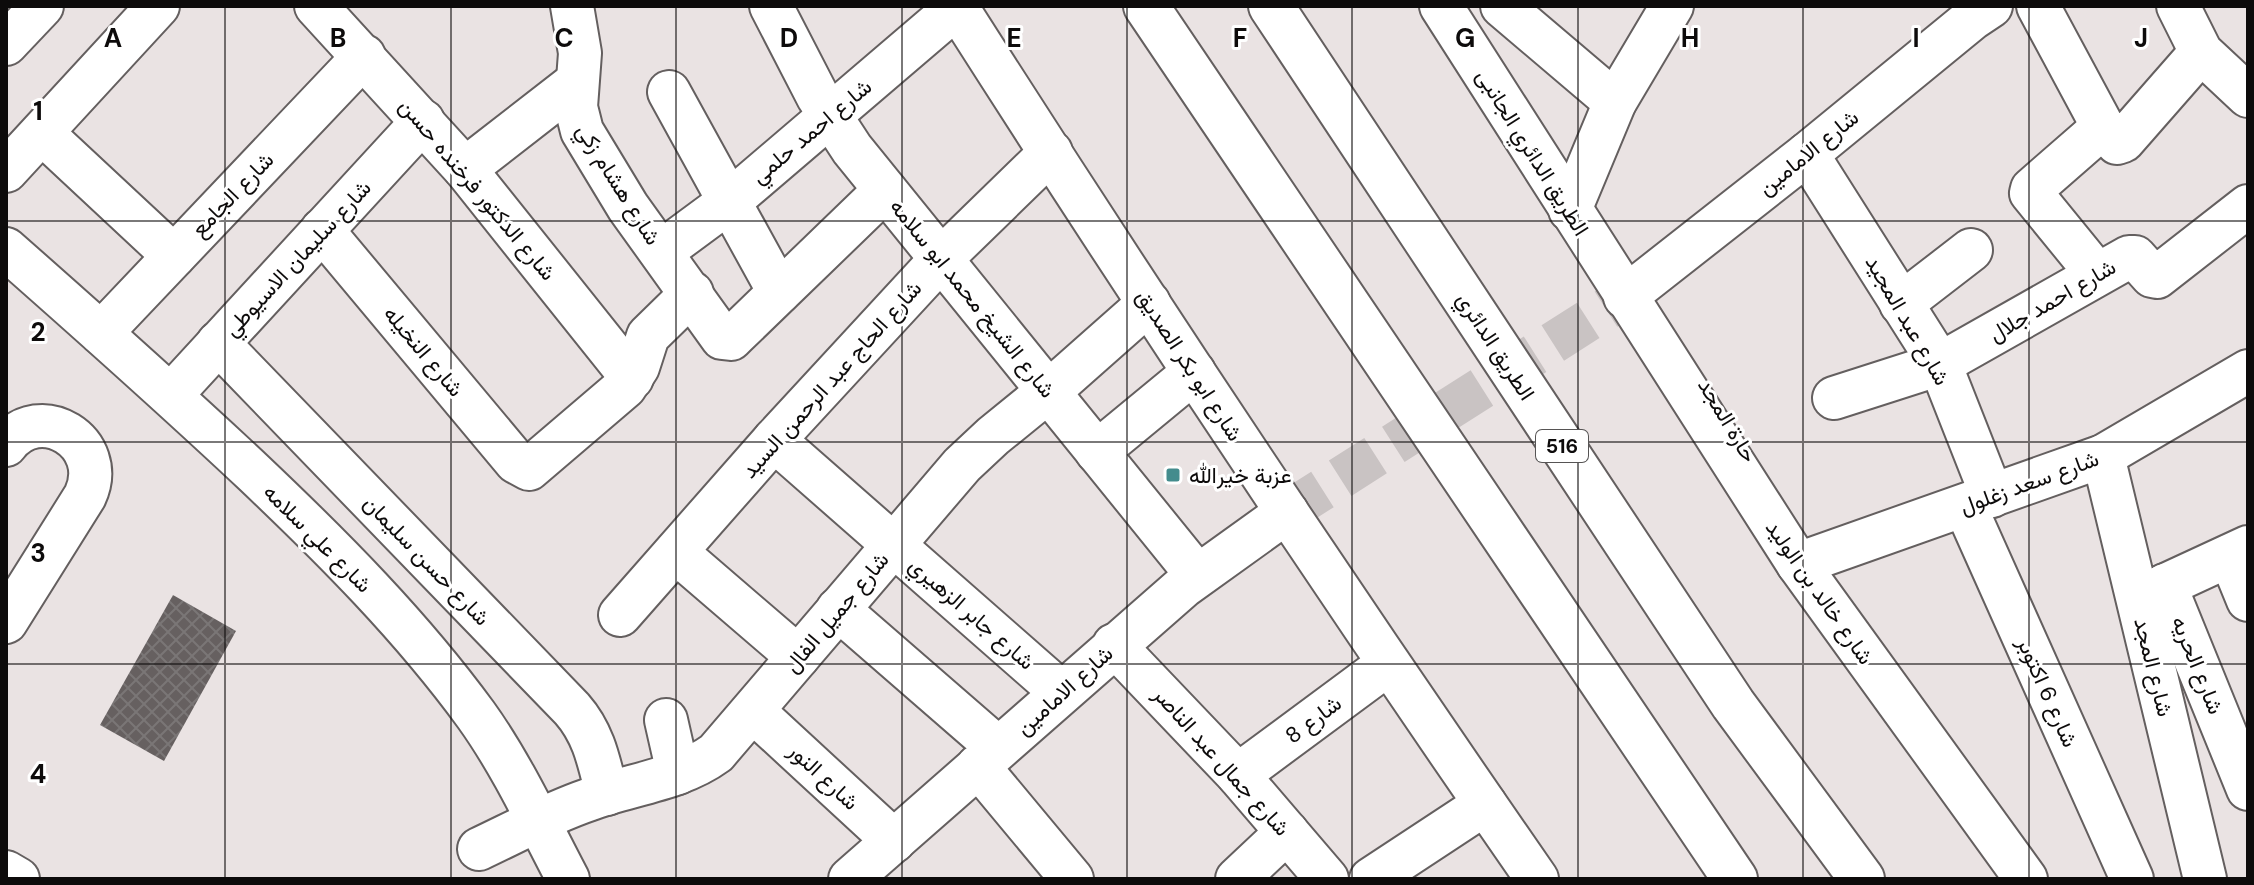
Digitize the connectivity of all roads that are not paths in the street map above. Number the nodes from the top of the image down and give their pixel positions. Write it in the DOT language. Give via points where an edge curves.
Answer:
graph roads {
  1 [pos="42,6"];
  2 [pos="158,6"];
  3 [pos="572,6"];
  4 [pos="771,6"];
  5 [pos="1146,6"];
  6 [pos="1271,6"];
  7 [pos="1441,6"];
  8 [pos="1502,6"];
  9 [pos="1672,6"];
  10 [pos="2038,6"];
  11 [pos="2178,6"];
  12 [pos="957,7"];
  13 [pos="1976,10"];
  14 [pos="346,25"];
  15 [pos="6,44"];
  16 [pos="2201,52"];
  17 [pos="577,82"];
  18 [pos="669,92"];
  19 [pos="2248,96"];
  20 [pos="1615,102"];
  21 [pos="829,115"];
  22 [pos="423,121"];
  23 [pos="2103,127"];
  24 [pos="42,133"];
  25 [pos="1051,152"];
  26 [pos="1807,154"];
  27 [pos="465,169"];
  28 [pos="6,171"];
  29 [pos="885,190"];
  30 [pos="730,201"];
  31 [pos="2248,206"];
  32 [pos="1570,210"];
  33 [pos="322,230"];
  34 [pos="6,249"];
  35 [pos="1971,250"];
  36 [pos="661,252"];
  37 [pos="174,256"];
  38 [pos="942,258"];
  39 [pos="2097,274"];
  40 [pos="1635,289"];
  41 [pos="779,292"];
  42 [pos="692,293"];
  43 [pos="1149,303"];
  44 [pos="1901,304"];
  45 [pos="101,333"];
  46 [pos="218,343"];
  47 [pos="1940,364"];
  48 [pos="2248,371"];
  49 [pos="1194,372"];
  50 [pos="632,378"];
  51 [pos="1048,392"];
  52 [pos="171,395"];
  53 [pos="1834,398"];
  54 [pos="774,440"];
  55 [pos="6,445"];
  56 [pos="1097,452"];
  57 [pos="2103,456"];
  58 [pos="1978,501"];
  59 [pos="1287,512"];
  60 [pos="893,544"];
  61 [pos="676,552"];
  62 [pos="2239,552"];
  63 [pos="1805,562"];
  64 [pos="1197,575"];
  65 [pos="2151,592"];
  66 [pos="2248,600"];
  67 [pos="838,609"];
  68 [pos="620,615"];
  69 [pos="7,618"];
  70 [pos="1114,645"];
  71 [pos="798,657"];
  72 [pos="1388,664"];
  73 [pos="1061,692"];
  74 [pos="753,711"];
  75 [pos="666,720"];
  76 [pos="988,757"];
  77 [pos="678,773"];
  78 [pos="1238,775"];
  79 [pos="2248,791"];
  80 [pos="607,794"];
  81 [pos="2186,801"];
  82 [pos="1485,804"];
  83 [pos="537,821"];
  84 [pos="1287,832"];
  85 [pos="479,849"];
  86 [pos="872,866"];
  87 [pos="6,872"];
  88 [pos="18,879"];
  89 [pos="568,879"];
  90 [pos="1072,879"];
  91 [pos="1237,879"];
  92 [pos="1327,879"];
  93 [pos="1371,879"];
  94 [pos="1537,879"];
  95 [pos="1735,879"];
  96 [pos="1862,879"];
  97 [pos="2026,879"];
  98 [pos="2132,879"];
  99 [pos="2205,879"];
  1 -- 15 [label="street"];
  2 -- 24 [label="street"];
  3 -- 17 [label="street, شارع هشام زكي" via="580,53"];
  4 -- 21 [label="street, شارع الشيخ محمد ابو سلامه"];
  5 -- 95 [label="highway"];
  6 -- 96 [label="highway, الطريق الدائري / 516" via="1733,704"];
  7 -- 32 [label="street, الطريق الدائري الجانبى"];
  8 -- 20 [label="street"];
  9 -- 20 [label="street"];
  10 -- 23 [label="street"];
  11 -- 16 [label="street"];
  12 -- 21 [label="street, شارع احمد حلمي"];
  12 -- 25 [label="street, شارع ابو بكر الصديق"];
  13 -- 26 [label="street, شارع الامامين"];
  14 -- 22 [label="street, شارع الدكتور فرخنده حسن"];
  14 -- 37 [label="street, شارع الجامع"];
  16 -- 19 [label="street"];
  16 -- 23 [label="street" via="2123,141 2112,140"];
  17 -- 27 [label="street"];
  17 -- 36 [label="street, شارع هشام زكي" via="582,131"];
  18 -- 30 [label="street"];
  20 -- 32 [label="street"];
  21 -- 29 [label="street, شارع الشيخ محمد ابو سلامه"];
  21 -- 30 [label="street, شارع احمد حلمي"];
  22 -- 27 [label="street, شارع الدكتور فرخنده حسن"];
  22 -- 33 [label="street, شارع سليمان الاسيوطي"];
  23 -- 39 [label="street" via="2031,193"];
  24 -- 28 [label="street"];
  24 -- 37 [label="street"];
  25 -- 38 [label="street, شارع الحاج عبد الرحمن السيد"];
  25 -- 43 [label="street, شارع ابو بكر الصديق"];
  26 -- 40 [label="street, شارع الامامين"];
  26 -- 44 [label="street, شارع عبد المجيد"];
  27 -- 50 [label="street, شارع الدكتور فرخنده حسن"];
  29 -- 38 [label="street, شارع الشيخ محمد ابو سلامه"];
  29 -- 41 [label="street"];
  30 -- 36 [label="street, شارع احمد حلمي"];
  30 -- 41 [label="street"];
  31 -- 39 [label="street, شارع احمد جلال" via="2157,277 2132,256"];
  32 -- 40 [label="street, الطريق الدائري الجانبى"];
  33 -- 46 [label="street, شارع سليمان الاسيوطي"];
  33 -- 50 [label="street, شارع النخيله" via="516,462 529,469"];
  34 -- 45 [label="street, شارع علي سلامه"];
  35 -- 44 [label="street"];
  36 -- 42 [label="street, شارع هشام زكي"];
  37 -- 45 [label="street, شارع الجامع"];
  38 -- 51 [label="street, شارع الشيخ محمد ابو سلامه"];
  38 -- 54 [label="street, شارع الحاج عبد الرحمن السيد"];
  39 -- 47 [label="street, شارع احمد جلال"];
  40 -- 63 [label="street, شارع خالد بن الوليد"];
  41 -- 42 [label="street, شارع هشام زكي" via="728,339 717,333"];
  42 -- 50 [label="street" via="648,336"];
  43 -- 49 [label="street, شارع ابو بكر الصديق"];
  43 -- 51 [label="street, شارع جميل الفال"];
  44 -- 47 [label="street, شارع عبد المجيد"];
  45 -- 52 [label="street, شارع علي سلامه"];
  46 -- 52 [label="street, شارع سليمان الاسيوطي"];
  46 -- 80 [label="street, شارع حسن سليمان" via="572,709 594,742"];
  47 -- 53 [label="street, شارع احمد جلال"];
  47 -- 58 [label="street, شارع عبد المجيد"];
  48 -- 57 [label="street, شارع سعد زغلول"];
  49 -- 56 [label="street"];
  49 -- 59 [label="street, شارع ابو بكر الصديق"];
  51 -- 56 [label="street, شارع الشيخ محمد ابو سلامه"];
  51 -- 60 [label="street, شارع جميل الفال" via="962,465"];
  52 -- 83 [label="street, شارع علي سلامه" via="322,538 399,621 478,717"];
  54 -- 60 [label="street, شارع جابر الزهيري"];
  54 -- 61 [label="street, شارع الحاج عبد الرحمن السيد"];
  55 -- 69 [label="street" via="27,428 53,427 79,443 92,469 85,496"];
  56 -- 64 [label="street, شارع الشيخ محمد ابو سلامه"];
  57 -- 58 [label="street, شارع سعد زغلول"];
  57 -- 65 [label="street, شارع المجد"];
  58 -- 63 [label="street, شارع سعد زغلول"];
  58 -- 98 [label="street, شارع 6 اكتوبر"];
  59 -- 64 [label="street, شارع الامامين"];
  59 -- 72 [label="street, شارع ابو بكر الصديق"];
  60 -- 67 [label="street, شارع جميل الفال"];
  60 -- 73 [label="street, شارع جابر الزهيري"];
  61 -- 68 [label="street, شارع الحاج عبد الرحمن السيد"];
  61 -- 71 [label="street"];
  62 -- 65 [label="street"];
  62 -- 66 [label="street"];
  63 -- 97 [label="street, شارع خالد بن الوليد"];
  64 -- 70 [label="street, شارع الامامين"];
  65 -- 79 [label="street, شارع الحريه"];
  65 -- 81 [label="street, شارع المجد"];
  67 -- 71 [label="street, شارع جميل الفال"];
  67 -- 76 [label="street"];
  70 -- 73 [label="street, شارع الامامين"];
  70 -- 78 [label="street, شارع جمال عبد الناصر"];
  71 -- 74 [label="street, شارع جميل الفال"];
  72 -- 78 [label="street, شارع 8"];
  72 -- 82 [label="street, شارع ابو بكر الصديق"];
  73 -- 76 [label="street, شارع الامامين"];
  74 -- 77 [label="street, شارع جميل الفال" via="716,753"];
  74 -- 86 [label="street, شارع النور"];
  75 -- 77 [label="street"];
  76 -- 86 [label="street, شارع الامامين"];
  76 -- 90 [label="street"];
  77 -- 80 [label="street, شارع جميل الفال"];
  78 -- 84 [label="street, شارع جمال عبد الناصر"];
  79 -- 81 [label="street"];
  80 -- 83 [label="street, شارع جميل الفال"];
  81 -- 99 [label="street, شارع المجد"];
  82 -- 93 [label="street"];
  82 -- 94 [label="street, شارع ابو بكر الصديق"];
  83 -- 85 [label="street, شارع جميل الفال"];
  83 -- 89 [label="street, شارع علي سلامه"];
  84 -- 91 [label="street"];
  84 -- 92 [label="street, شارع جمال عبد الناصر"];
  87 -- 88 [label="street"];
}
